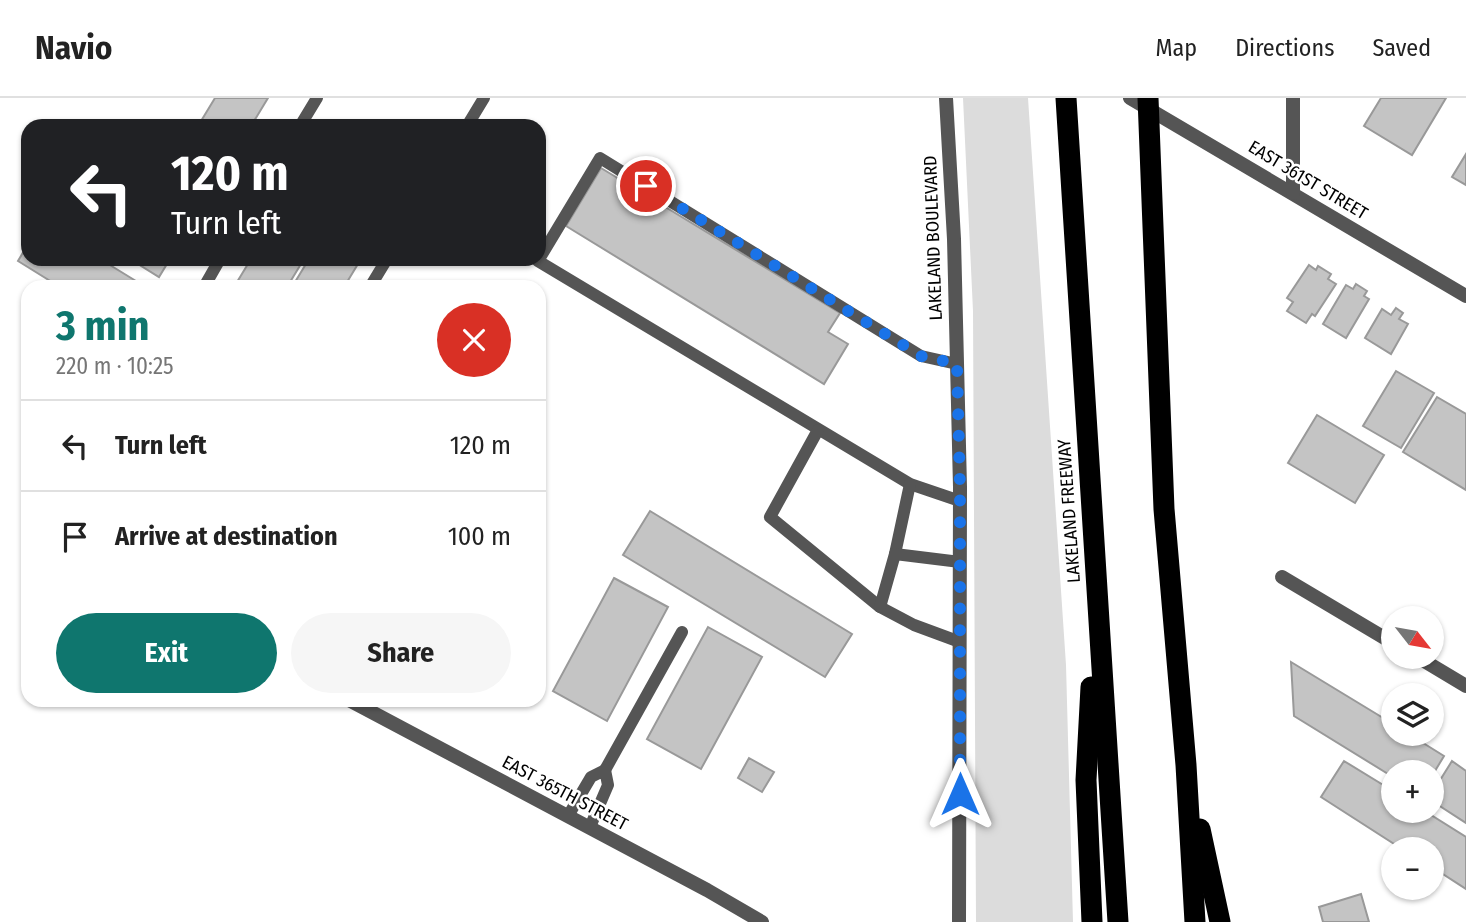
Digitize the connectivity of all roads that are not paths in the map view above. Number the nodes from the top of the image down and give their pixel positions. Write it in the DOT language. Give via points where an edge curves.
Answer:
graph roads {
  1 [pos="317,98"];
  2 [pos="484,98"];
  3 [pos="946,98"];
  4 [pos="1066,98"];
  5 [pos="1130,98"];
  6 [pos="1148,98"];
  7 [pos="1293,98"];
  8 [pos="304,119"];
  9 [pos="471,119"];
  10 [pos="1293,193"];
  11 [pos="546,248"];
  12 [pos="546,266"];
  13 [pos="1466,296"];
  14 [pos="957,364"];
  15 [pos="818,430"];
  16 [pos="910,484"];
  17 [pos="960,501"];
  18 [pos="895,554"];
  19 [pos="960,562"];
  20 [pos="1282,576"];
  21 [pos="1097,597"];
  22 [pos="880,607"];
  23 [pos="682,632"];
  24 [pos="1381,636"];
  25 [pos="960,642"];
  26 [pos="1438,669"];
  27 [pos="1466,686"];
  28 [pos="362,707"];
  29 [pos="1185,765"];
  30 [pos="604,770"];
  31 [pos="568,816"];
  32 [pos="590,827"];
  33 [pos="762,922"];
  34 [pos="960,922"];
  35 [pos="1092,922"];
  36 [pos="1118,922"];
  37 [pos="1195,922"];
  38 [pos="1220,922"];
  1 -- 8 [label="lane"];
  2 -- 9 [label="lane"];
  3 -- 14 [label="street, LAKELAND BOULEVARD"];
  4 -- 21 [label="highway, LAKELAND FREEWAY"];
  5 -- 10 [label="street, EAST 361ST STREET"];
  6 -- 29 [label="highway" via="1164,509"];
  7 -- 10 [label="street"];
  10 -- 13 [label="street, EAST 361ST STREET"];
  11 -- 14 [label="lane" via="600,158 921,356"];
  12 -- 15 [label="lane"];
  14 -- 17 [label="street, LAKELAND BOULEVARD"];
  15 -- 16 [label="lane"];
  15 -- 22 [label="lane" via="770,517"];
  16 -- 17 [label="lane"];
  16 -- 18 [label="lane"];
  17 -- 19 [label="street, LAKELAND BOULEVARD"];
  18 -- 19 [label="lane"];
  18 -- 22 [label="lane"];
  19 -- 25 [label="street, LAKELAND BOULEVARD"];
  20 -- 24 [label="street"];
  21 -- 35 [label="highway" via="1086,780"];
  21 -- 36 [label="highway, LAKELAND FREEWAY"];
  22 -- 25 [label="lane"];
  23 -- 30 [label="lane"];
  25 -- 34 [label="street, LAKELAND BOULEVARD"];
  26 -- 27 [label="street"];
  28 -- 31 [label="street, EAST 365TH STREET"];
  29 -- 37 [label="highway"];
  29 -- 38 [label="highway"];
  30 -- 31 [label="lane" via="591,777"];
  30 -- 32 [label="lane" via="608,785"];
  31 -- 32 [label="street, EAST 365TH STREET"];
  32 -- 33 [label="street, EAST 365TH STREET"];
}
